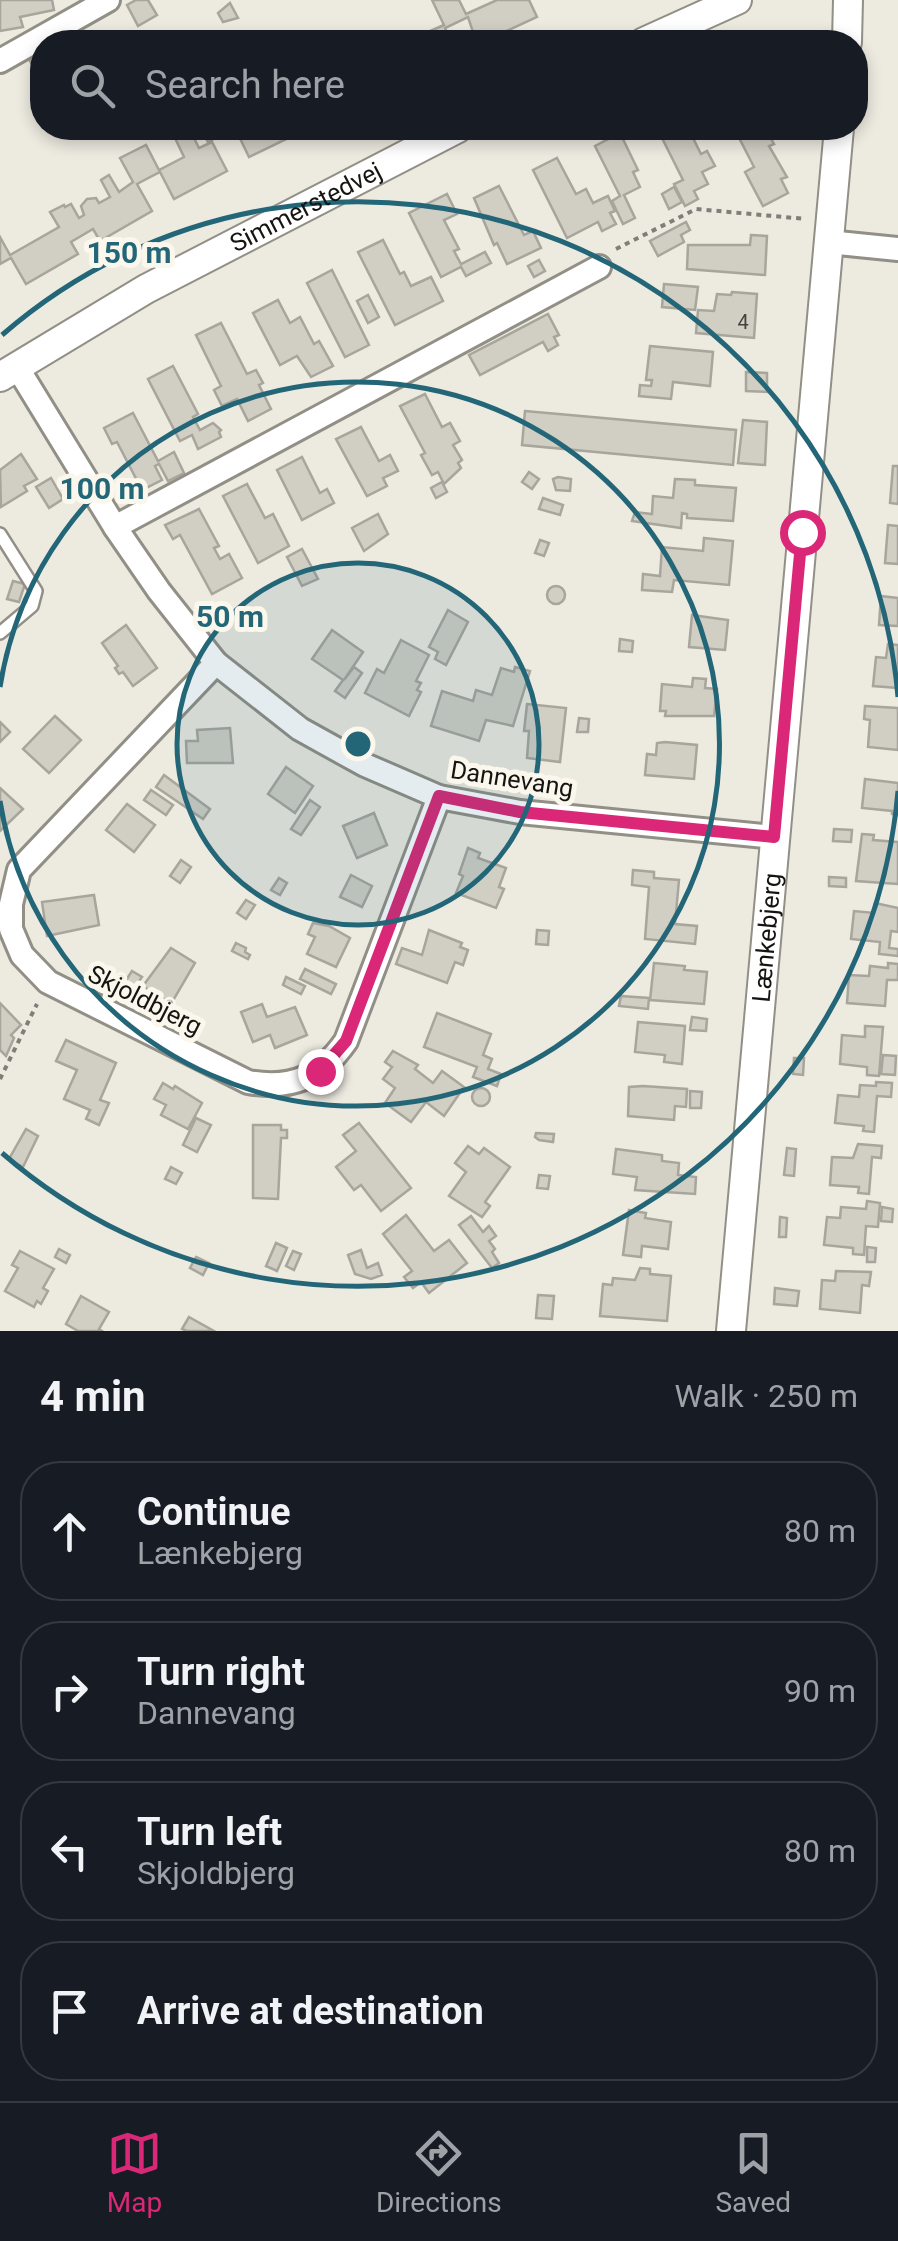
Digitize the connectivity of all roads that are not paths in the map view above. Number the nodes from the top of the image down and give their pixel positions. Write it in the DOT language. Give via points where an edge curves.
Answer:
graph roads {
  1 [pos="737,0"];
  2 [pos="848,0"];
  3 [pos="93,4"];
  4 [pos="51,30"];
  5 [pos="671,30"];
  6 [pos="847,30"];
  7 [pos="30,43"];
  8 [pos="0,61"];
  9 [pos="435,140"];
  10 [pos="838,140"];
  11 [pos="829,232"];
  12 [pos="898,248"];
  13 [pos="598,267"];
  14 [pos="8,372"];
  15 [pos="115,527"];
  16 [pos="0,534"];
  17 [pos="0,633"];
  18 [pos="216,663"];
  19 [pos="439,796"];
  20 [pos="774,837"];
  21 [pos="731,1331"];
  1 -- 5 [label="street"];
  2 -- 6 [label="street"];
  3 -- 4 [label="street"];
  7 -- 8 [label="street"];
  9 -- 14 [label="street, Simmerstedvej" via="146,289"];
  10 -- 11 [label="street, Lænkebjerg"];
  11 -- 12 [label="street"];
  11 -- 20 [label="street, Lænkebjerg"];
  13 -- 15 [label="street"];
  14 -- 15 [label="street, Dannevang"];
  15 -- 18 [label="street, Dannevang"];
  16 -- 17 [label="lane" via="36,591 32,606"];
  18 -- 19 [label="street, Dannevang" via="300,729"];
  18 -- 19 [label="street, Skjoldbjerg" via="19,870 11,929 22,955 48,982 248,1082 269,1086 306,1079 346,1041"];
  19 -- 20 [label="street, Dannevang" via="520,812"];
  20 -- 21 [label="street, Lænkebjerg"];
}
